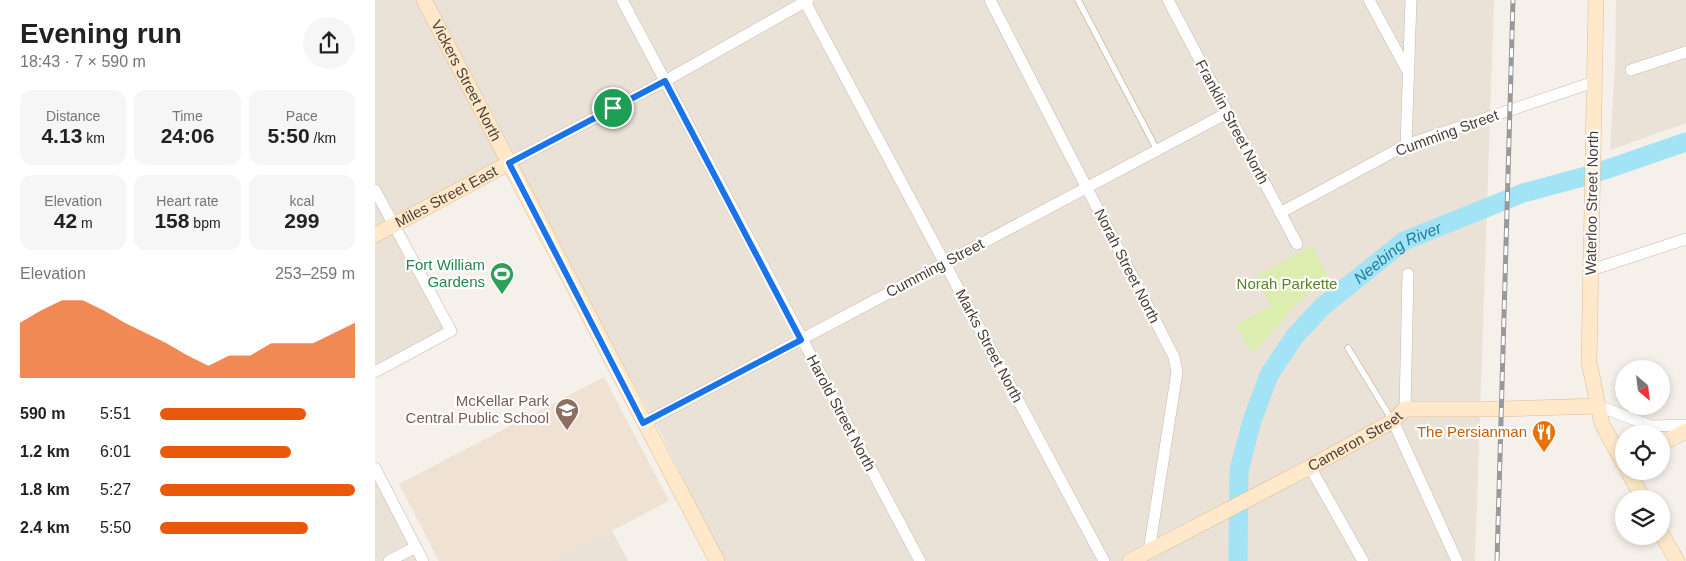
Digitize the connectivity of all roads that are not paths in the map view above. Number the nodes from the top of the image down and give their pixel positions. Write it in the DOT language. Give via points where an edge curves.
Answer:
graph roads {
  1 [pos="424,0"];
  2 [pos="622,0"];
  3 [pos="990,0"];
  4 [pos="1078,0"];
  5 [pos="1168,0"];
  6 [pos="1369,0"];
  7 [pos="1411,0"];
  8 [pos="1596,0"];
  9 [pos="805,1"];
  10 [pos="1686,52"];
  11 [pos="1631,70"];
  12 [pos="1408,72"];
  13 [pos="665,81"];
  14 [pos="1594,82"];
  15 [pos="1227,113"];
  16 [pos="1406,145"];
  17 [pos="1157,150"];
  18 [pos="509,163"];
  19 [pos="1087,187"];
  20 [pos="375,190"];
  21 [pos="1280,213"];
  22 [pos="394,225"];
  23 [pos="375,235"];
  24 [pos="1686,238"];
  25 [pos="1297,244"];
  26 [pos="945,263"];
  27 [pos="1591,270"];
  28 [pos="1408,274"];
  29 [pos="801,340"];
  30 [pos="1348,348"];
  31 [pos="375,372"];
  32 [pos="1599,406"];
  33 [pos="1405,409"];
  34 [pos="1393,421"];
  35 [pos="643,423"];
  36 [pos="1686,425"];
  37 [pos="1686,431"];
  38 [pos="1670,439"];
  39 [pos="1615,448"];
  40 [pos="1310,467"];
  41 [pos="375,468"];
  42 [pos="1668,545"];
  43 [pos="416,547"];
  44 [pos="1149,551"];
  45 [pos="389,561"];
  46 [pos="423,561"];
  47 [pos="717,561"];
  48 [pos="920,561"];
  49 [pos="1104,561"];
  50 [pos="1130,561"];
  51 [pos="1363,561"];
  52 [pos="1457,561"];
  53 [pos="1677,561"];
  1 -- 18 [label="street, Vickers Street North"];
  2 -- 13 [label="street, Harold Street North"];
  3 -- 19 [label="street, Norah Street North"];
  4 -- 17 [label="lane"];
  5 -- 15 [label="street, Franklin Street North"];
  6 -- 12 [label="street"];
  7 -- 12 [label="street"];
  8 -- 14 [label="street, Waterloo Street North"];
  9 -- 13 [label="street, Miles Street East"];
  9 -- 26 [label="street, Marks Street North"];
  10 -- 11 [label="street"];
  12 -- 16 [label="street"];
  13 -- 18 [label="street, Miles Street East"];
  13 -- 29 [label="street, Harold Street North"];
  14 -- 16 [label="street, Cumming Street"];
  14 -- 27 [label="street, Waterloo Street North"];
  15 -- 17 [label="street, Cumming Street"];
  15 -- 21 [label="street, Franklin Street North"];
  16 -- 21 [label="street, Cumming Street"];
  17 -- 19 [label="street, Cumming Street"];
  18 -- 22 [label="street, Miles Street East"];
  18 -- 35 [label="street, Vickers Street North"];
  19 -- 26 [label="street, Cumming Street"];
  19 -- 44 [label="street, Norah Street North" via="1174,357 1177,372"];
  20 -- 22 [label="street"];
  21 -- 25 [label="street, Franklin Street North"];
  22 -- 23 [label="street, Miles Street East"];
  22 -- 31 [label="street" via="451,331"];
  24 -- 27 [label="street"];
  26 -- 29 [label="street, Cumming Street"];
  26 -- 49 [label="street, Marks Street North"];
  27 -- 32 [label="street, Waterloo Street North" via="1589,362"];
  28 -- 33 [label="street"];
  29 -- 35 [label="street, Cumming Street"];
  29 -- 48 [label="street, Harold Street North"];
  30 -- 34 [label="lane"];
  32 -- 33 [label="street, Cameron Street"];
  32 -- 36 [label="street" via="1651,426"];
  32 -- 39 [label="street, Waterloo Street North" via="1602,424"];
  33 -- 34 [label="street, Cameron Street"];
  34 -- 40 [label="street, Cameron Street"];
  34 -- 52 [label="street"];
  35 -- 47 [label="street, Vickers Street North"];
  37 -- 38 [label="street"];
  40 -- 44 [label="street, Cameron Street"];
  40 -- 51 [label="street"];
  41 -- 43 [label="street"];
  42 -- 53 [label="street"];
  43 -- 45 [label="street"];
  43 -- 46 [label="street"];
  44 -- 50 [label="street, Cameron Street"];
}
